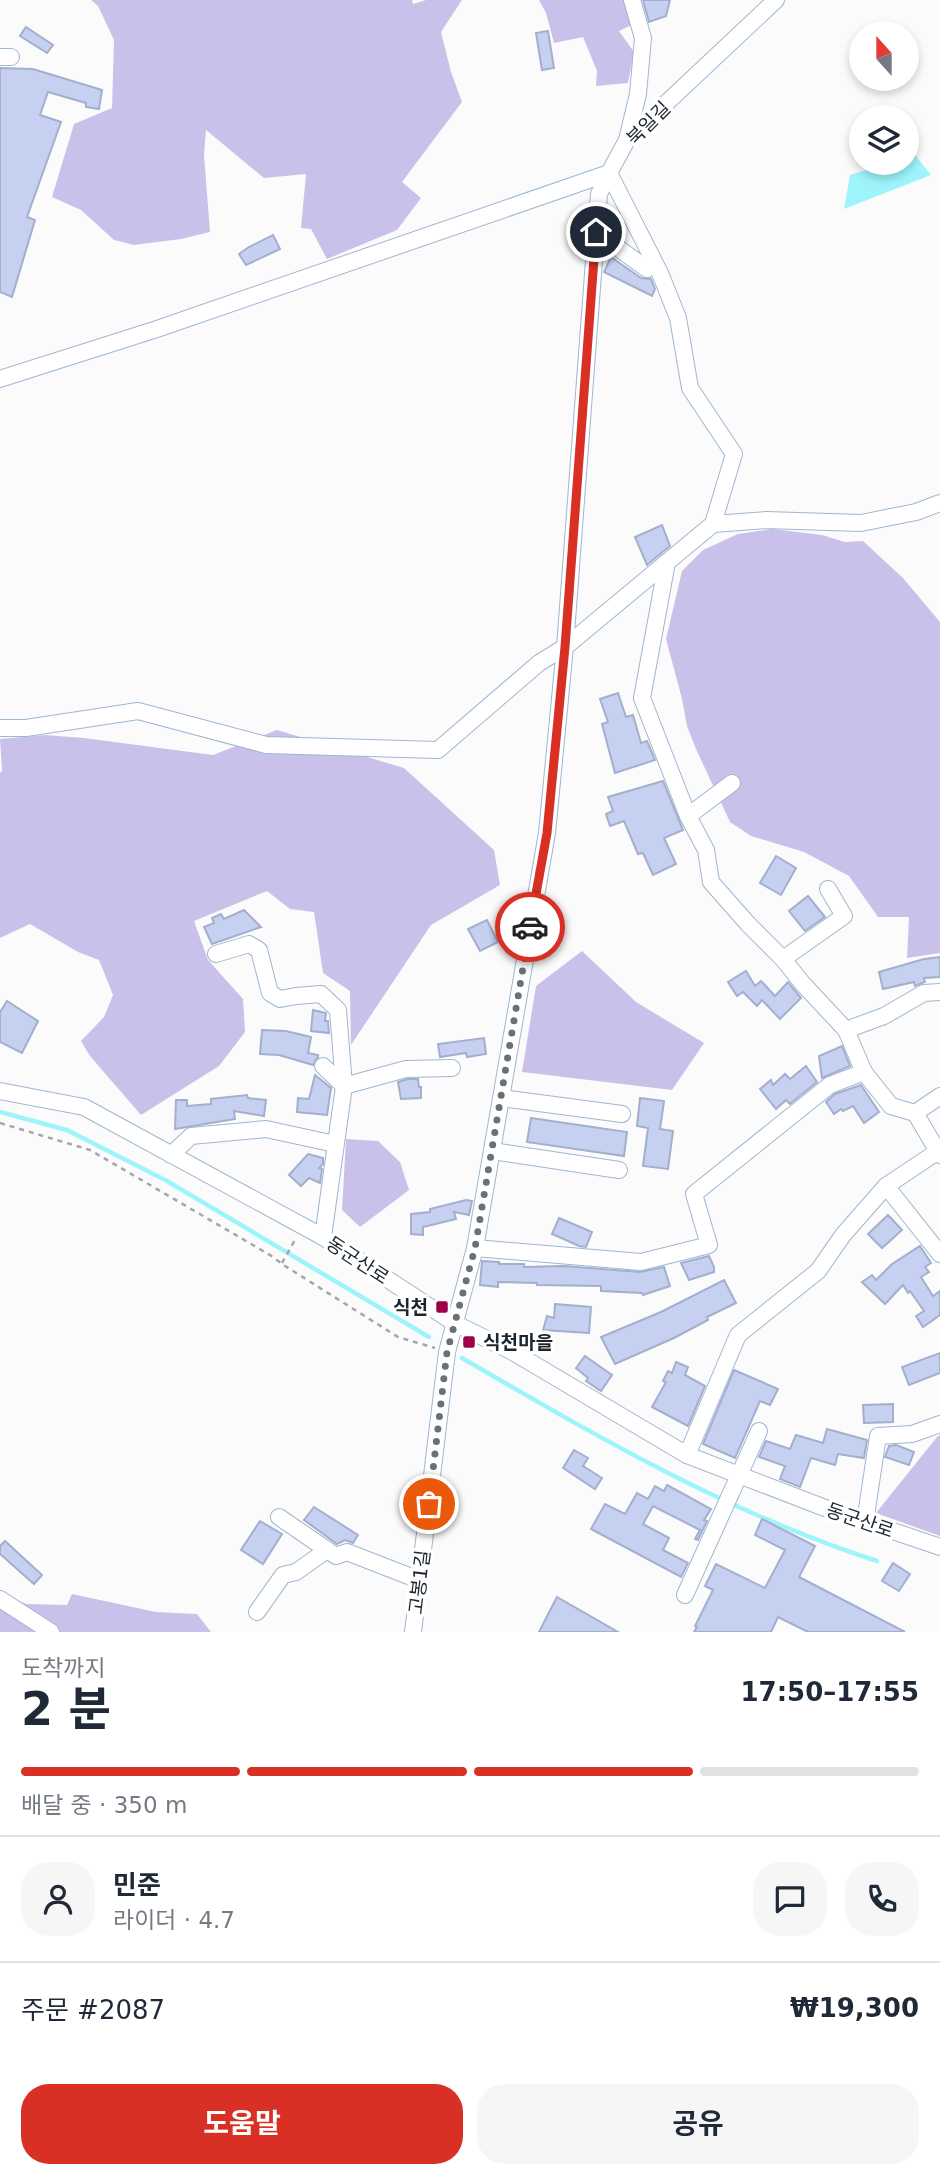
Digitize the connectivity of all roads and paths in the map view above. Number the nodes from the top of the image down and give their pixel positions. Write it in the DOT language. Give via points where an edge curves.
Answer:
graph roads {
  1 [pos="632,0"];
  2 [pos="776,0"];
  3 [pos="627,141"];
  4 [pos="609,173"];
  5 [pos="596,232"];
  6 [pos="647,269"];
  7 [pos="0,379"];
  8 [pos="940,503"];
  9 [pos="713,524"];
  10 [pos="667,562"];
  11 [pos="565,647"];
  12 [pos="0,728"];
  13 [pos="732,783"];
  14 [pos="688,816"];
  15 [pos="828,889"];
  16 [pos="216,954"];
  17 [pos="783,959"];
  18 [pos="940,992"];
  19 [pos="846,1030"];
  20 [pos="323,1066"];
  21 [pos="452,1068"];
  22 [pos="864,1072"];
  23 [pos="344,1086"];
  24 [pos="0,1091"];
  25 [pos="940,1096"];
  26 [pos="500,1098"];
  27 [pos="915,1113"];
  28 [pos="622,1114"];
  29 [pos="0,1123"];
  30 [pos="335,1144"];
  31 [pos="492,1151"];
  32 [pos="938,1154"];
  33 [pos="170,1155"];
  34 [pos="619,1170"];
  35 [pos="886,1186"];
  36 [pos="323,1237"];
  37 [pos="475,1248"];
  38 [pos="290,1249"];
  39 [pos="940,1254"];
  40 [pos="282,1264"];
  41 [pos="456,1324"];
  42 [pos="447,1352"];
  43 [pos="940,1424"];
  44 [pos="759,1431"];
  45 [pos="687,1455"];
  46 [pos="739,1475"];
  47 [pos="279,1517"];
  48 [pos="865,1522"];
  49 [pos="940,1546"];
  50 [pos="327,1550"];
  51 [pos="419,1580"];
  52 [pos="685,1595"];
  53 [pos="0,1599"];
  54 [pos="257,1612"];
  55 [pos="51,1632"];
  56 [pos="413,1632"];
  1 -- 3 [label="street" via="643,38 638,94"];
  2 -- 3 [label="street, 북일길"];
  3 -- 4 [label="street, 북일길"];
  4 -- 5 [label="street, 북일길" via="599,194"];
  4 -- 7 [label="street"];
  4 -- 9 [label="street" via="678,318 690,388 734,454"];
  5 -- 6 [label="street"];
  5 -- 11 [label="street, 북일길"];
  8 -- 9 [label="street" via="861,523 766,520"];
  9 -- 10 [label="street"];
  10 -- 11 [label="street"];
  10 -- 14 [label="street" via="642,698"];
  11 -- 12 [label="street" via="539,663 438,750 266,745 138,711"];
  11 -- 26 [label="street, 북일길" via="547,833"];
  13 -- 14 [label="street"];
  14 -- 17 [label="street" via="706,850 711,882"];
  15 -- 17 [label="street" via="844,916"];
  16 -- 23 [label="street" via="249,944 259,950 270,993 280,999 321,994 338,1010"];
  17 -- 19 [label="street"];
  18 -- 19 [label="street" via="924,993 884,1016"];
  19 -- 22 [label="street"];
  20 -- 23 [label="street"];
  21 -- 23 [label="street" via="407,1069"];
  22 -- 27 [label="street" via="891,1105"];
  22 -- 37 [label="street" via="830,1085 694,1194 709,1245 641,1262"];
  23 -- 30 [label="street"];
  24 -- 33 [label="street, 동군산로" via="84,1107"];
  25 -- 27 [label="street"];
  26 -- 28 [label="street"];
  26 -- 31 [label="street, 북일길"];
  27 -- 32 [label="street"];
  29 -- 40 [label="path" via="90,1150"];
  30 -- 33 [label="street" via="266,1129 191,1136"];
  30 -- 36 [label="street"];
  31 -- 34 [label="street"];
  31 -- 37 [label="street, 북일길"];
  32 -- 35 [label="street"];
  33 -- 36 [label="street, 동군산로"];
  35 -- 39 [label="street"];
  35 -- 45 [label="street" via="818,1271 738,1335"];
  36 -- 41 [label="street, 동군산로"];
  37 -- 41 [label="street, 북일길"];
  38 -- 40 [label="path"];
  40 -- 42 [label="path" via="398,1337"];
  41 -- 42 [label="street, 고봉1길"];
  41 -- 45 [label="street, 동군산로" via="513,1352"];
  42 -- 51 [label="street, 고봉1길"];
  43 -- 48 [label="street" via="912,1434 878,1436"];
  44 -- 46 [label="street"];
  45 -- 46 [label="street, 동군산로"];
  46 -- 48 [label="street, 동군산로"];
  46 -- 52 [label="street"];
  47 -- 50 [label="street"];
  48 -- 49 [label="street, 동군산로"];
  50 -- 51 [label="street" via="336,1556 347,1552"];
  50 -- 54 [label="street" via="296,1573 283,1576"];
  51 -- 56 [label="street, 고봉1길"];
  53 -- 55 [label="street"];
}
